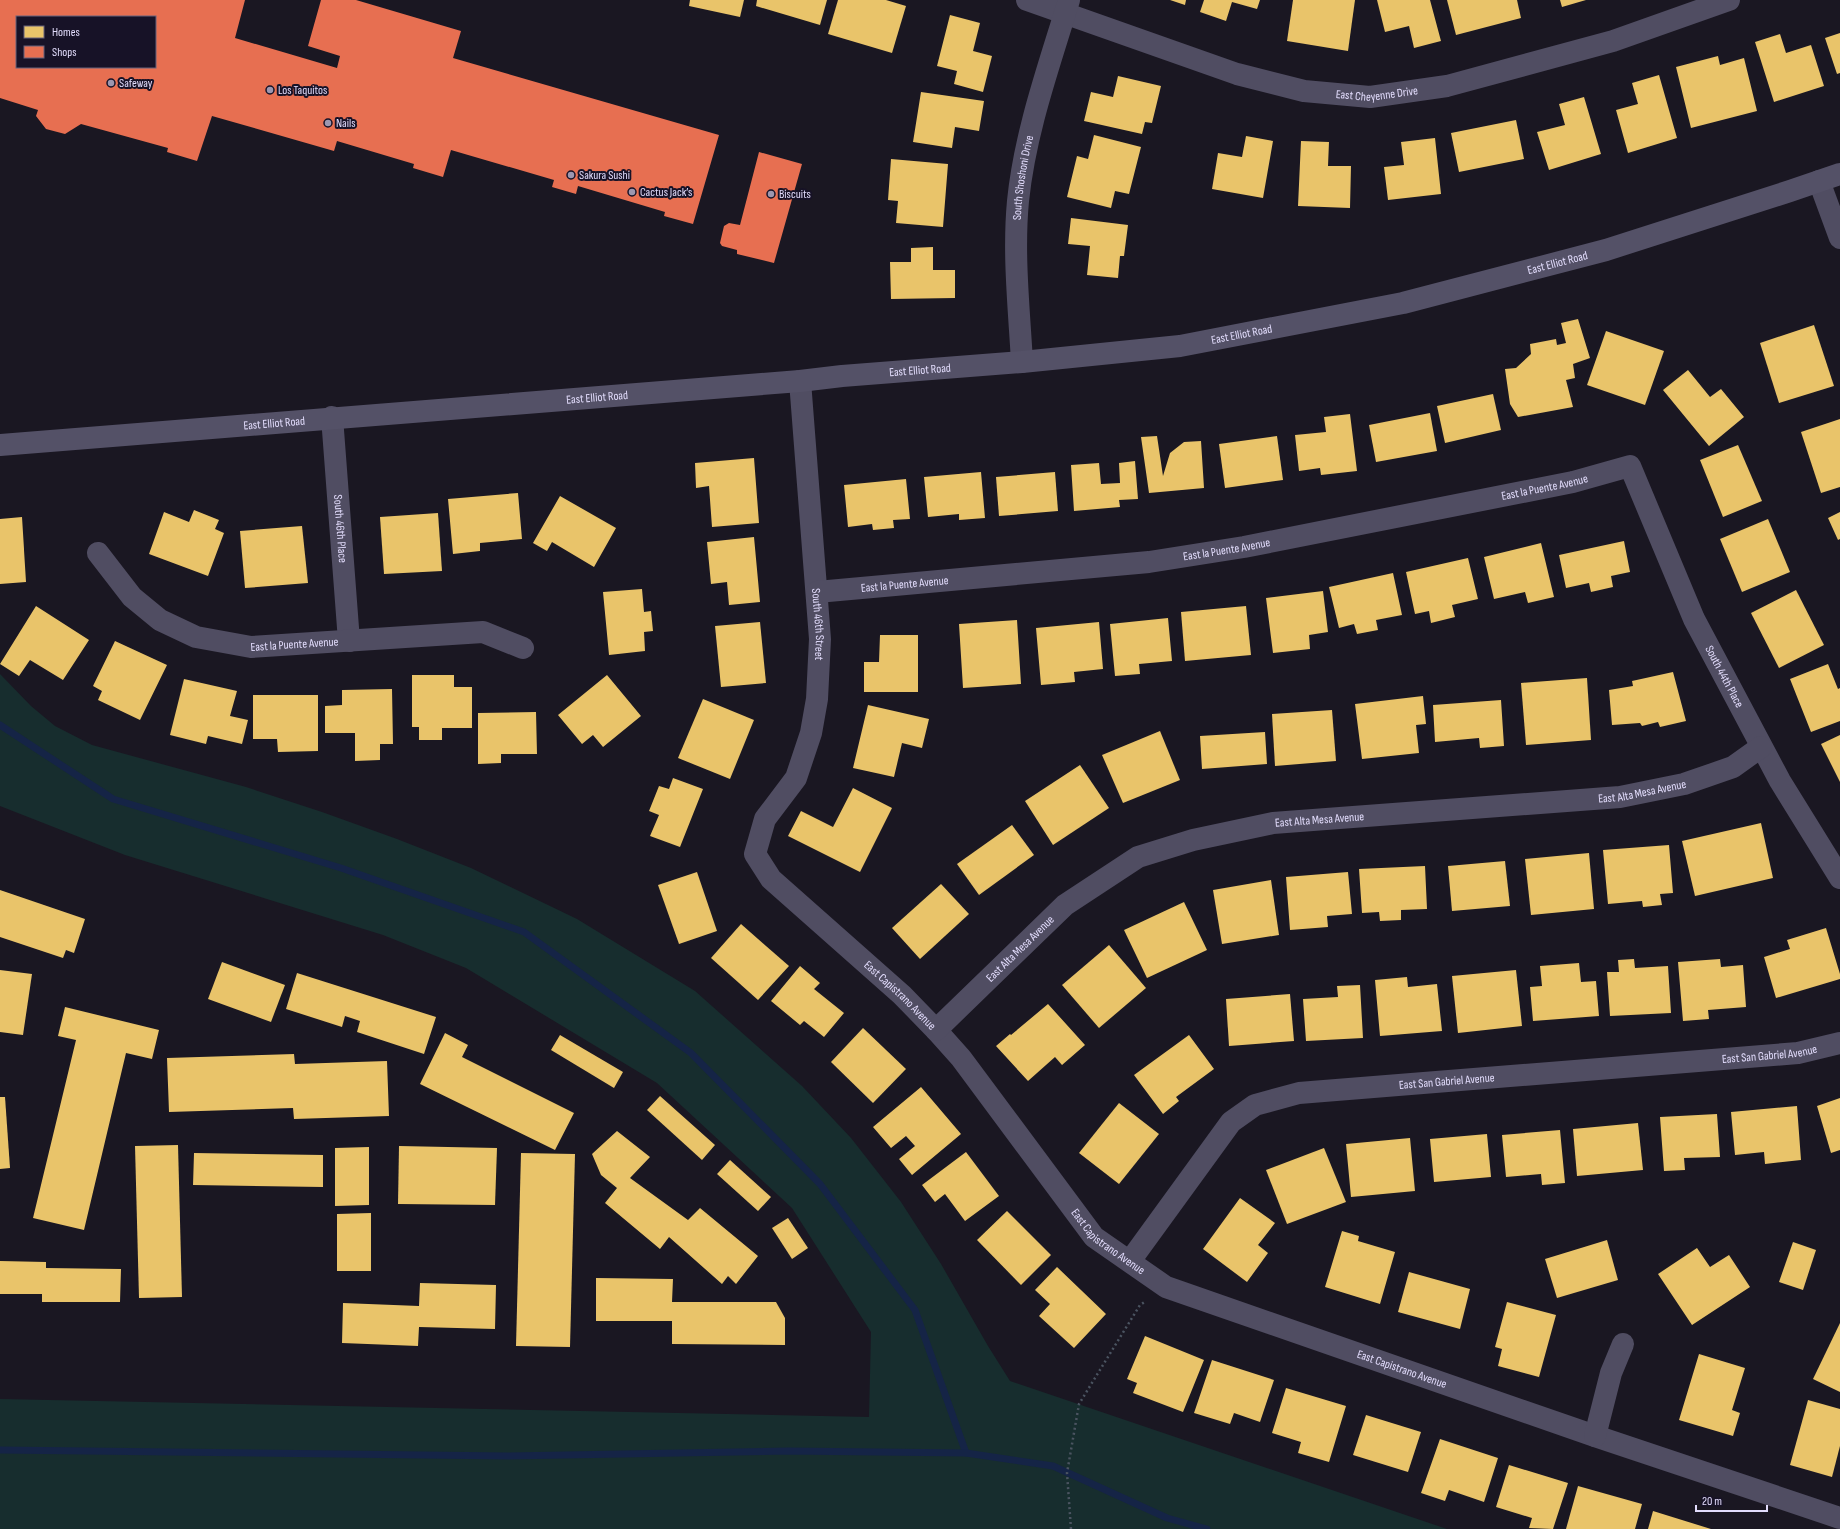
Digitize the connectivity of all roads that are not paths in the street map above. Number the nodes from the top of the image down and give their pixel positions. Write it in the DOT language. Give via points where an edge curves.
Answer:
graph roads {
  1 [pos="1027,0"];
  2 [pos="1729,0"];
  3 [pos="1067,7"];
  4 [pos="1840,174"];
  5 [pos="1819,181"];
  6 [pos="1840,238"];
  7 [pos="1022,362"];
  8 [pos="800,381"];
  9 [pos="332,417"];
  10 [pos="0,445"];
  11 [pos="1630,466"];
  12 [pos="98,552"];
  13 [pos="817,592"];
  14 [pos="350,641"];
  15 [pos="523,648"];
  16 [pos="1761,747"];
  17 [pos="754,854"];
  18 [pos="1840,878"];
  19 [pos="936,1030"];
  20 [pos="1840,1043"];
  21 [pos="1130,1261"];
  22 [pos="1622,1344"];
  23 [pos="1595,1436"];
  24 [pos="1840,1518"];
  1 -- 3 [label="street, East Cheyenne Drive"];
  2 -- 3 [label="street, East Cheyenne Drive" via="1613,40 1447,86 1370,97 1304,91 1237,74"];
  3 -- 7 [label="street, South Shoshoni Drive" via="1028,137 1018,200 1016,259"];
  4 -- 5 [label="main road, East Elliot Road"];
  5 -- 6 [label="street"];
  5 -- 7 [label="main road, East Elliot Road" via="1606,250 1403,304 1180,346"];
  7 -- 8 [label="main road, East Elliot Road"];
  8 -- 9 [label="main road, East Elliot Road"];
  8 -- 13 [label="street, South 46th Street"];
  9 -- 10 [label="main road, East Elliot Road"];
  9 -- 14 [label="street, South 46th Place"];
  11 -- 13 [label="street, East la Puente Avenue" via="1565,484 1244,547 1156,561"];
  11 -- 16 [label="street, South 44th Place" via="1694,619"];
  12 -- 14 [label="street, East la Puente Avenue" via="132,597 160,620 196,637 251,647"];
  13 -- 17 [label="street, South 46th Street" via="820,639 818,692 811,733 796,778 765,819"];
  14 -- 15 [label="street, East la Puente Avenue" via="483,632"];
  16 -- 18 [label="street, South 44th Place"];
  16 -- 19 [label="street, East Alta Mesa Avenue" via="1733,767 1684,784 1620,797 1273,823 1194,840 1138,857 1065,905"];
  17 -- 19 [label="street, East Capistrano Avenue" via="770,879 902,995"];
  19 -- 21 [label="street, East Capistrano Avenue" via="961,1058 1094,1238"];
  20 -- 21 [label="street, East San Gabriel Avenue" via="1798,1054 1299,1093 1255,1105 1231,1122"];
  21 -- 23 [label="street, East Capistrano Avenue" via="1166,1287"];
  22 -- 23 [label="street" via="1611,1373"];
  23 -- 24 [label="street, East Capistrano Avenue"];
}
